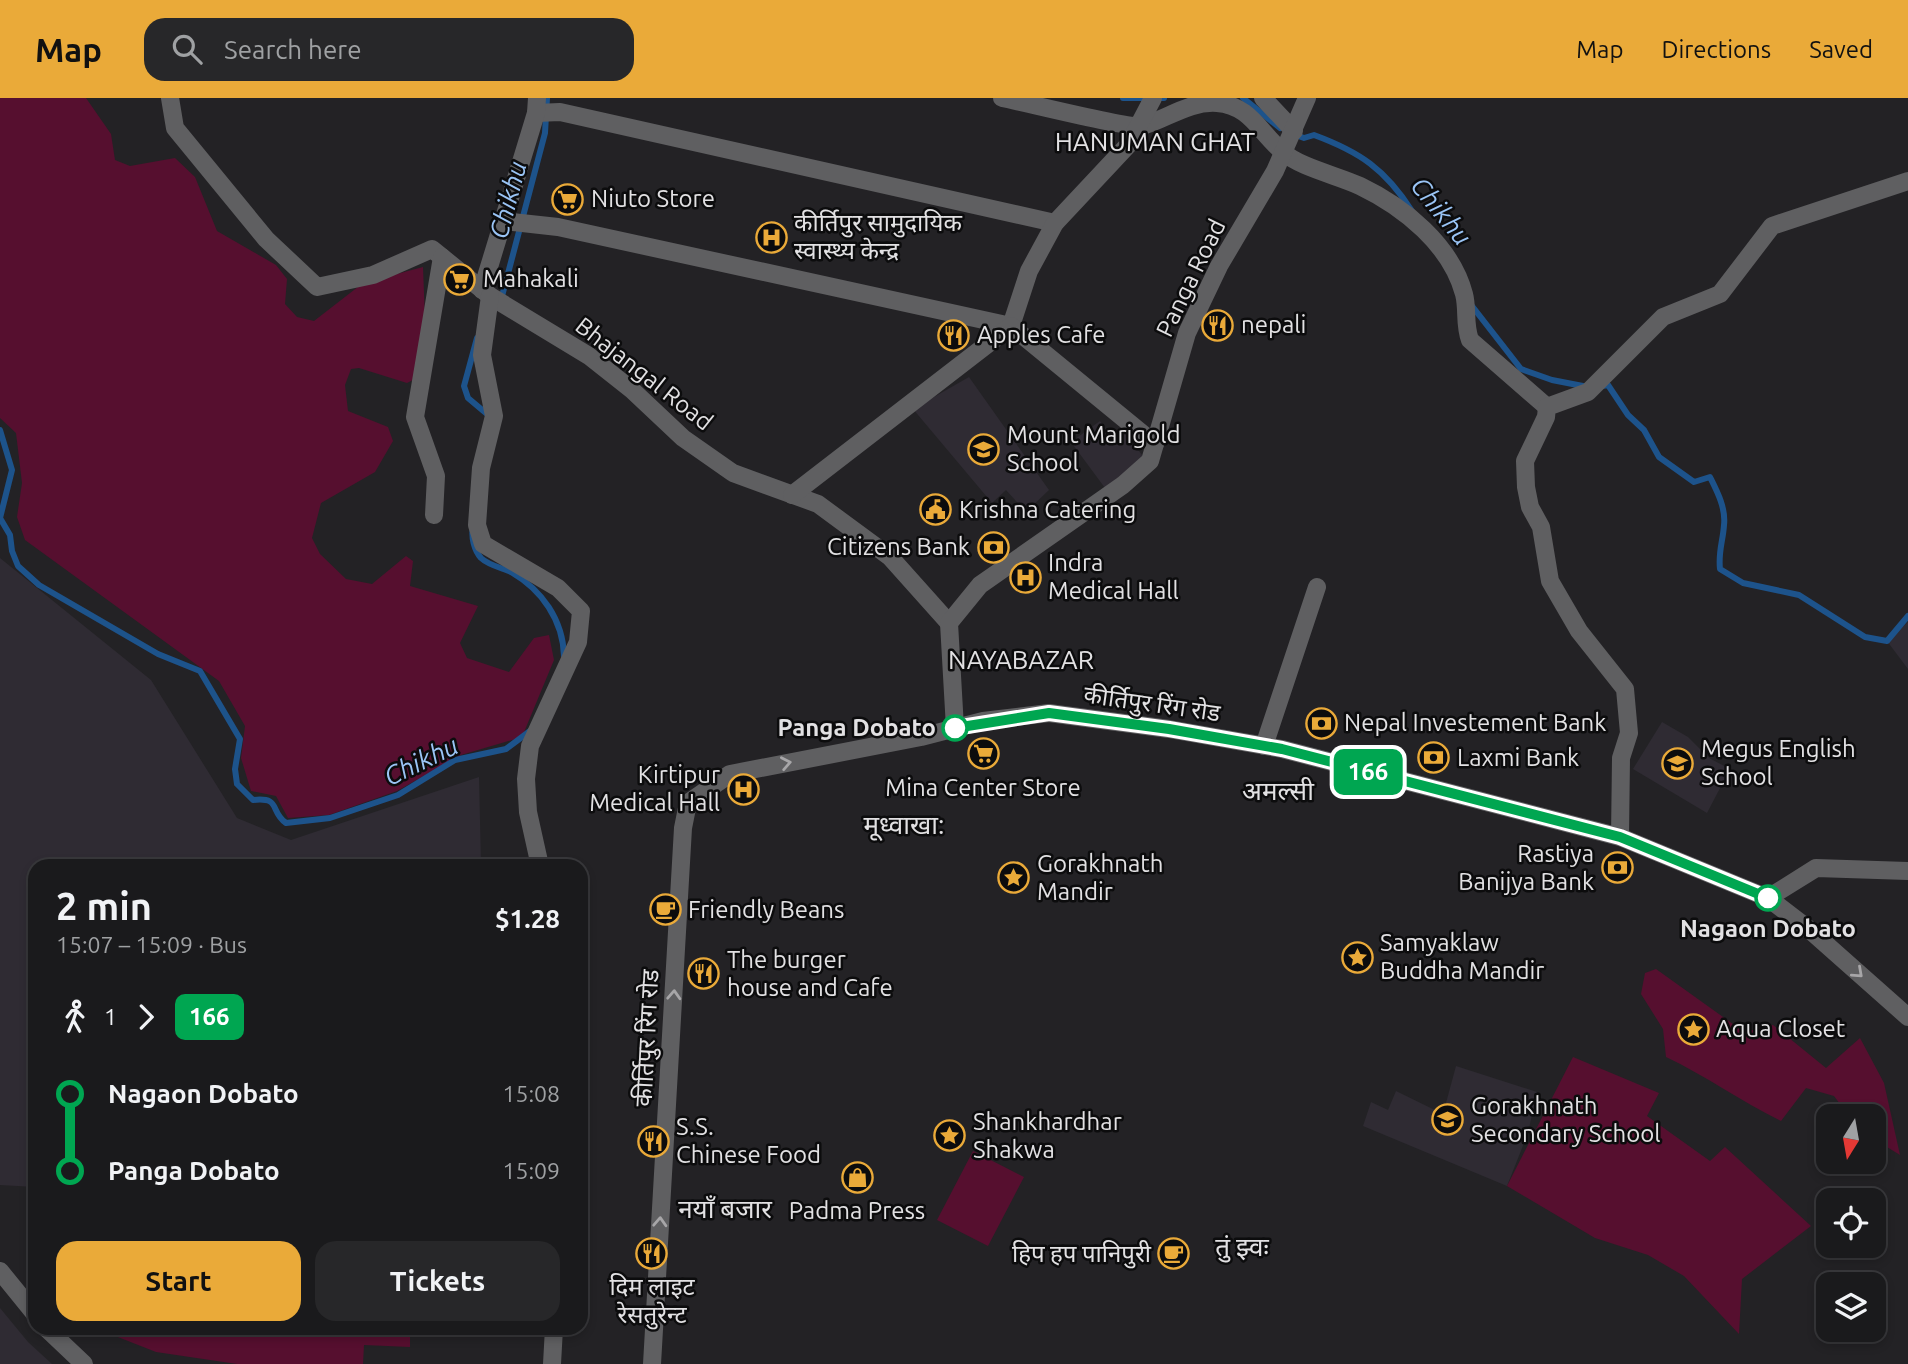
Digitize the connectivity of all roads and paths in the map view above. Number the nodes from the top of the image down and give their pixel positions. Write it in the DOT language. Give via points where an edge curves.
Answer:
graph roads {
  1 [pos="170,98"];
  2 [pos="1002,98"];
  3 [pos="1264,98"];
  4 [pos="1307,98"];
  5 [pos="1151,104"];
  6 [pos="536,106"];
  7 [pos="1140,127"];
  8 [pos="1294,131"];
  9 [pos="1285,151"];
  10 [pos="1908,181"];
  11 [pos="504,220"];
  12 [pos="1055,223"];
  13 [pos="442,257"];
  14 [pos="486,293"];
  15 [pos="1011,326"];
  16 [pos="1547,407"];
  17 [pos="1155,444"];
  18 [pos="792,495"];
  19 [pos="434,515"];
  20 [pos="1317,587"];
  21 [pos="949,623"];
  22 [pos="955,728"];
  23 [pos="1264,746"];
  24 [pos="1620,837"];
  25 [pos="538,859"];
  26 [pos="1907,871"];
  27 [pos="1768,898"];
  28 [pos="1908,1017"];
  29 [pos="0,1271"];
  30 [pos="28,1305"];
  31 [pos="53,1335"];
  32 [pos="554,1335"];
  33 [pos="84,1364"];
  34 [pos="552,1364"];
  35 [pos="652,1364"];
  1 -- 13 [label="street" via="175,128 266,239 317,287 373,275 432,248"];
  2 -- 7 [label="street"];
  3 -- 8 [label="street"];
  4 -- 8 [label="street, Panga Road"];
  5 -- 7 [label="street"];
  6 -- 11 [label="street"];
  6 -- 12 [label="street"];
  7 -- 9 [label="street" via="1170,113 1215,103 1232,106 1255,119"];
  7 -- 12 [label="street"];
  8 -- 9 [label="street, Panga Road"];
  9 -- 16 [label="street" via="1362,187 1427,234 1447,255 1465,295 1465,327 1470,340"];
  9 -- 17 [label="street, Panga Road" via="1187,332"];
  10 -- 16 [label="street" via="1772,226 1720,295 1663,317 1588,392"];
  11 -- 14 [label="street"];
  11 -- 15 [label="street"];
  12 -- 15 [label="street" via="1029,271"];
  13 -- 14 [label="street, Bhajangal Road"];
  13 -- 19 [label="street" via="415,417 436,476"];
  14 -- 18 [label="street, Bhajangal Road" via="589,356 683,438 733,473"];
  14 -- 25 [label="street" via="482,355 495,416 481,468 477,525 483,544 558,588 581,611 578,642 530,746 528,812"];
  15 -- 17 [label="street"];
  15 -- 18 [label="street"];
  16 -- 24 [label="street" via="1525,461 1526,487 1530,508 1541,527 1550,581 1579,631 1625,689 1629,733 1621,758"];
  17 -- 21 [label="street, Panga Road" via="1150,461 1132,477 981,585"];
  18 -- 21 [label="street, Bhajangal Road" via="818,504 890,557"];
  20 -- 23 [label="street"];
  21 -- 22 [label="street"];
  22 -- 23 [label="street, कीर्तिपुर रिंग रोड" via="1049,713"];
  35 -- 22 [label="street, कीर्तिपुर रिंग रोड, one-way" via="688,803 730,774"];
  23 -- 24 [label="street, कीर्तिपुर रिंग रोड"];
  24 -- 27 [label="street, कीर्तिपुर रिंग रोड"];
  26 -- 27 [label="street" via="1816,868"];
  27 -- 28 [label="street, कीर्तिपुर रिंग रोड, one-way"];
  29 -- 30 [label="street"];
  31 -- 33 [label="street"];
  32 -- 34 [label="street"];
}
